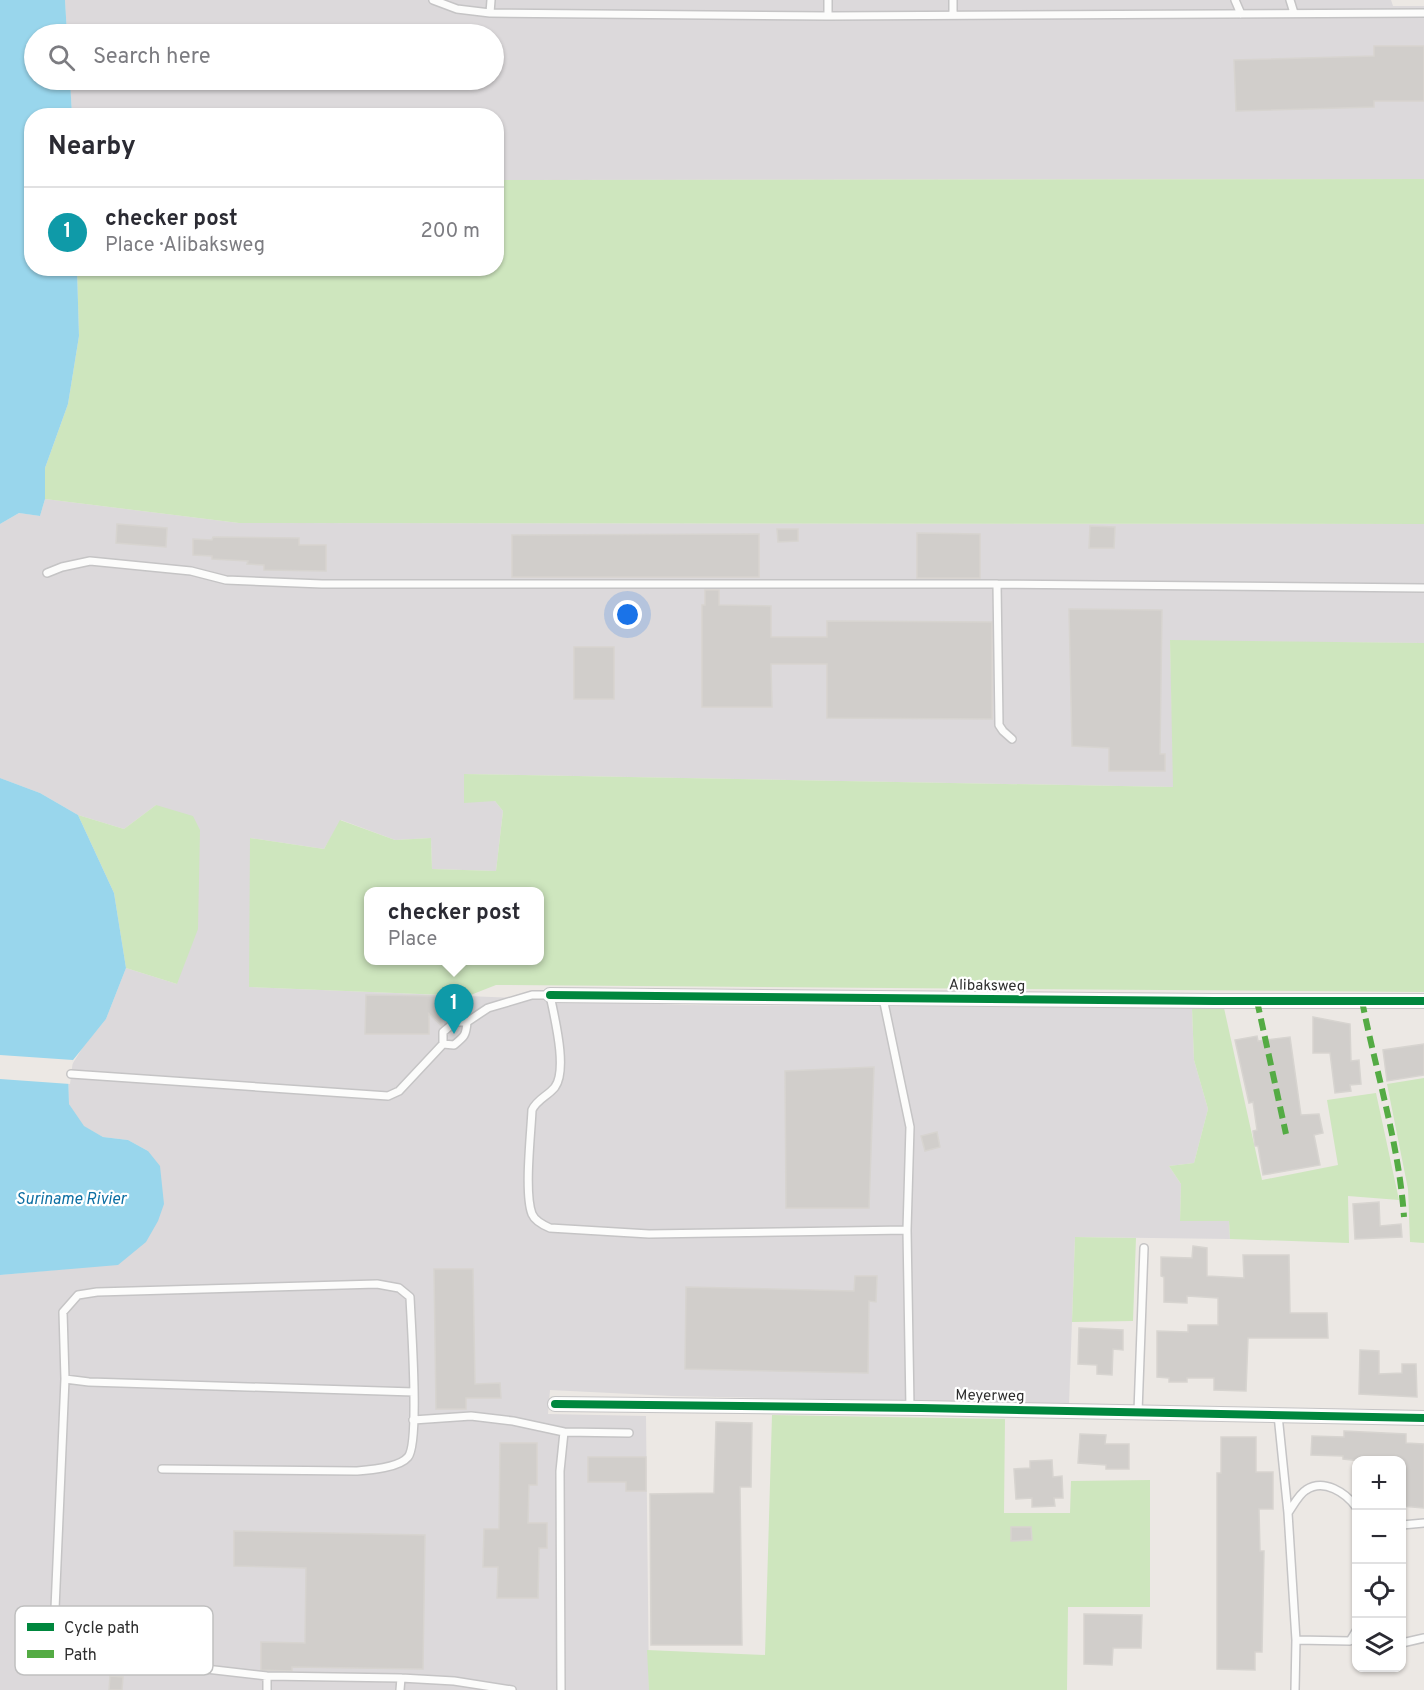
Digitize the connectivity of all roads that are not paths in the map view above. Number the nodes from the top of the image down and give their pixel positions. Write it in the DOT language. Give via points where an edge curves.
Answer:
graph roads {
  1 [pos="433,0"];
  2 [pos="491,0"];
  3 [pos="828,0"];
  4 [pos="953,0"];
  5 [pos="1235,0"];
  6 [pos="1290,0"];
  7 [pos="490,13"];
  8 [pos="1424,13"];
  9 [pos="1241,14"];
  10 [pos="1294,14"];
  11 [pos="953,15"];
  12 [pos="828,16"];
  13 [pos="47,573"];
  14 [pos="997,584"];
  15 [pos="1424,588"];
  16 [pos="1012,739"];
  17 [pos="550,995"];
  18 [pos="883,998"];
  19 [pos="1424,1001"];
  20 [pos="467,1022"];
  21 [pos="443,1044"];
  22 [pos="71,1074"];
  23 [pos="907,1230"];
  24 [pos="1144,1248"];
  25 [pos="66,1379"];
  26 [pos="414,1392"];
  27 [pos="555,1404"];
  28 [pos="910,1407"];
  29 [pos="1138,1412"];
  30 [pos="1278,1415"];
  31 [pos="1424,1418"];
  32 [pos="413,1420"];
  33 [pos="564,1432"];
  34 [pos="629,1433"];
  35 [pos="162,1469"];
  36 [pos="1352,1504"];
  37 [pos="1288,1513"];
  38 [pos="1424,1523"];
  39 [pos="1406,1525"];
  40 [pos="55,1606"];
  41 [pos="1424,1638"];
  42 [pos="1296,1640"];
  43 [pos="1352,1641"];
  44 [pos="1406,1642"];
  45 [pos="213,1670"];
  46 [pos="267,1676"];
  47 [pos="400,1678"];
  48 [pos="267,1690"];
  49 [pos="400,1690"];
  50 [pos="512,1690"];
  51 [pos="561,1690"];
  52 [pos="1295,1690"];
  1 -- 7 [label="lane" via="457,9"];
  2 -- 7 [label="lane"];
  3 -- 12 [label="lane"];
  4 -- 11 [label="lane"];
  5 -- 9 [label="lane"];
  6 -- 10 [label="lane"];
  7 -- 12 [label="lane"];
  8 -- 10 [label="lane"];
  9 -- 10 [label="lane"];
  9 -- 11 [label="lane"];
  11 -- 12 [label="lane"];
  13 -- 14 [label="lane" via="90,561 192,571 226,580 322,584"];
  14 -- 15 [label="lane"];
  14 -- 16 [label="lane" via="999,725"];
  17 -- 18 [label="street, Alibaksweg"];
  17 -- 20 [label="lane, Alibaksweg" via="532,995 488,1008"];
  17 -- 23 [label="lane" via="560,1075 555,1087 532,1110 529,1197 533,1216 541,1223 550,1228 649,1234"];
  18 -- 19 [label="street, Alibaksweg"];
  18 -- 23 [label="lane" via="910,1127"];
  20 -- 21 [label="lane" via="466,1034 461,1039 454,1045"];
  20 -- 21 [label="lane, Alibaksweg" via="455,1022 448,1027 443,1032"];
  21 -- 22 [label="lane" via="399,1091 388,1096"];
  23 -- 28 [label="lane"];
  24 -- 29 [label="lane"];
  25 -- 26 [label="lane"];
  25 -- 26 [label="lane" via="63,1312 78,1295 377,1284 399,1288 410,1298"];
  25 -- 40 [label="lane"];
  26 -- 32 [label="lane"];
  27 -- 28 [label="street, Meyerweg"];
  28 -- 29 [label="street, Meyerweg"];
  29 -- 30 [label="street, Meyerweg"];
  30 -- 31 [label="street, Meyerweg"];
  30 -- 37 [label="lane"];
  32 -- 33 [label="lane" via="471,1416"];
  32 -- 35 [label="lane" via="413,1449 407,1459 382,1468"];
  33 -- 34 [label="lane"];
  33 -- 51 [label="lane" via="560,1471"];
  36 -- 37 [label="lane" via="1333,1487 1320,1486 1306,1489"];
  37 -- 42 [label="lane"];
  38 -- 39 [label="lane"];
  41 -- 44 [label="lane"];
  42 -- 43 [label="lane"];
  42 -- 52 [label="lane"];
  45 -- 46 [label="lane"];
  46 -- 47 [label="lane"];
  46 -- 48 [label="lane"];
  47 -- 49 [label="lane"];
  47 -- 50 [label="lane"];
}
